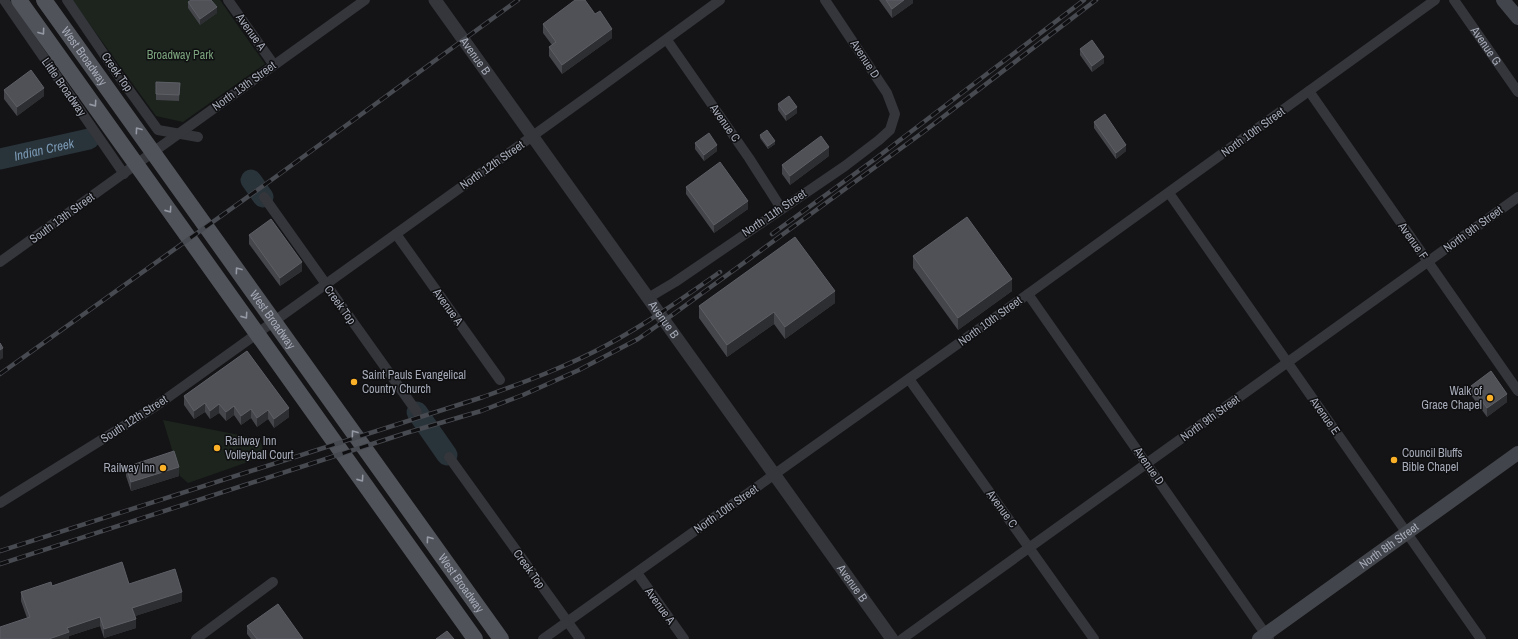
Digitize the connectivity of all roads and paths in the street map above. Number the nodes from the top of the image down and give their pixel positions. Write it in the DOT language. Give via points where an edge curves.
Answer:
graph roads {
  1 [pos="44,0"];
  2 [pos="67,0"];
  3 [pos="228,0"];
  4 [pos="365,0"];
  5 [pos="435,0"];
  6 [pos="720,0"];
  7 [pos="825,0"];
  8 [pos="1435,0"];
  9 [pos="1454,0"];
  10 [pos="1503,0"];
  11 [pos="8,4"];
  12 [pos="1517,18"];
  13 [pos="666,40"];
  14 [pos="274,65"];
  15 [pos="1309,92"];
  16 [pos="1518,92"];
  17 [pos="893,122"];
  18 [pos="180,132"];
  19 [pos="198,136"];
  20 [pos="532,136"];
  21 [pos="124,174"];
  22 [pos="1169,193"];
  23 [pos="264,197"];
  24 [pos="1518,197"];
  25 [pos="781,208"];
  26 [pos="396,234"];
  27 [pos="0,262"];
  28 [pos="1428,262"];
  29 [pos="326,284"];
  30 [pos="1028,294"];
  31 [pos="648,298"];
  32 [pos="264,328"];
  33 [pos="1287,363"];
  34 [pos="909,379"];
  35 [pos="500,380"];
  36 [pos="1518,391"];
  37 [pos="417,412"];
  38 [pos="1518,453"];
  39 [pos="449,457"];
  40 [pos="1147,464"];
  41 [pos="774,475"];
  42 [pos="0,503"];
  43 [pos="1406,533"];
  44 [pos="1029,548"];
  45 [pos="637,573"];
  46 [pos="273,582"];
  47 [pos="568,622"];
  48 [pos="1265,637"];
  49 [pos="196,639"];
  50 [pos="475,639"];
  51 [pos="501,639"];
  52 [pos="543,639"];
  53 [pos="580,639"];
  54 [pos="684,639"];
  55 [pos="892,639"];
  56 [pos="902,639"];
  57 [pos="1094,639"];
  58 [pos="1481,639"];
  51 -- 1 [label="main road, West Broadway, one-way"];
  2 -- 18 [label="street, Creek Top" via="158,130"];
  3 -- 14 [label="street, Avenue A"];
  4 -- 14 [label="street, North 13th Street"];
  5 -- 20 [label="street, Avenue B"];
  6 -- 13 [label="street, North 12th Street"];
  7 -- 17 [label="street, Avenue D" via="887,93 894,110"];
  8 -- 15 [label="street, North 10th Street"];
  9 -- 16 [label="street, Avenue G"];
  10 -- 12 [label="main road"];
  11 -- 21 [label="street, Little Broadway"];
  11 -- 50 [label="main road, West Broadway, one-way" via="71,73"];
  13 -- 20 [label="street, North 12th Street"];
  13 -- 25 [label="street, Avenue C"];
  14 -- 18 [label="street, North 13th Street"];
  15 -- 22 [label="street, North 10th Street"];
  15 -- 28 [label="street, Avenue F"];
  17 -- 25 [label="street, North 11th Street" via="890,130 879,140"];
  18 -- 19 [label="street, Creek Top"];
  18 -- 21 [label="street, North 13th Street"];
  20 -- 26 [label="street, North 12th Street"];
  20 -- 31 [label="street, Avenue B"];
  21 -- 27 [label="street, South 13th Street"];
  22 -- 30 [label="street, North 10th Street"];
  22 -- 33 [label="street, Avenue E"];
  23 -- 29 [label="street, Creek Top"];
  24 -- 28 [label="street, North 9th Street"];
  25 -- 31 [label="street, North 11th Street"];
  26 -- 29 [label="street, North 12th Street"];
  26 -- 35 [label="street, Avenue A"];
  28 -- 33 [label="street, North 9th Street"];
  28 -- 36 [label="street, Avenue F"];
  29 -- 32 [label="street, North 12th Street"];
  29 -- 37 [label="street, Creek Top"];
  30 -- 34 [label="street, North 10th Street"];
  30 -- 40 [label="street, Avenue D"];
  31 -- 41 [label="street, Avenue B"];
  32 -- 42 [label="street, South 12th Street" via="156,406"];
  33 -- 40 [label="street, North 9th Street"];
  33 -- 43 [label="street, Avenue E"];
  34 -- 41 [label="street, North 10th Street"];
  34 -- 44 [label="street, Avenue C"];
  38 -- 43 [label="main road, North 8th Street"];
  39 -- 47 [label="street, Creek Top"];
  40 -- 44 [label="street, North 9th Street"];
  40 -- 48 [label="street, Avenue D"];
  41 -- 45 [label="street, North 10th Street"];
  41 -- 55 [label="street, Avenue B"];
  43 -- 48 [label="main road, North 8th Street"];
  43 -- 58 [label="street, Avenue E"];
  44 -- 56 [label="street, North 9th Street"];
  44 -- 57 [label="street, Avenue C"];
  45 -- 47 [label="street, North 10th Street"];
  45 -- 54 [label="street, Avenue A"];
  46 -- 49 [label="street"];
  47 -- 52 [label="street, North 10th Street"];
  47 -- 53 [label="street, Creek Top"];
}
